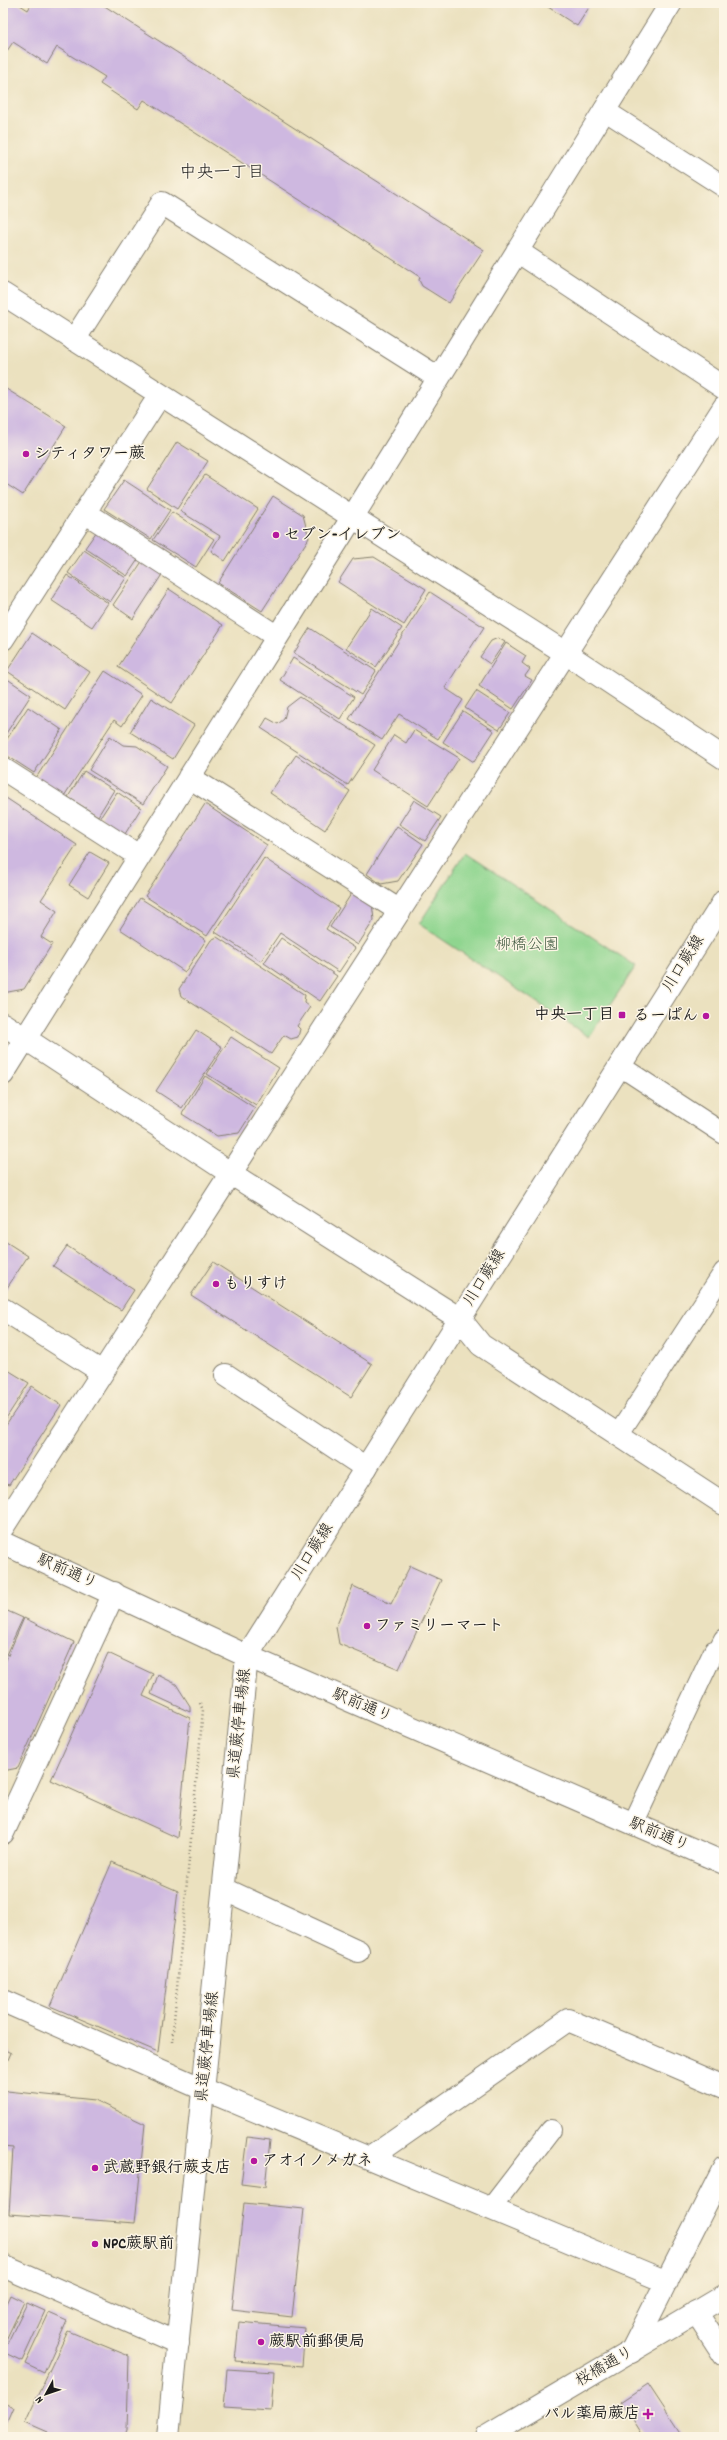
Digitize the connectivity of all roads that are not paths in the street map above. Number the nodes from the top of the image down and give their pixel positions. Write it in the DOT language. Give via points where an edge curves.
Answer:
graph roads {
  1 [pos="671,3"];
  2 [pos="604,110"];
  3 [pos="724,187"];
  4 [pos="517,251"];
  5 [pos="3,294"];
  6 [pos="74,340"];
  7 [pos="437,377"];
  8 [pos="724,388"];
  9 [pos="160,395"];
  10 [pos="724,407"];
  11 [pos="86,513"];
  12 [pos="352,518"];
  13 [pos="276,636"];
  14 [pos="3,639"];
  15 [pos="567,654"];
  16 [pos="724,758"];
  17 [pos="3,769"];
  18 [pos="189,777"];
  19 [pos="139,856"];
  20 [pos="724,901"];
  21 [pos="400,911"];
  22 [pos="3,1024"];
  23 [pos="25,1038"];
  24 [pos="620,1066"];
  25 [pos="3,1074"];
  26 [pos="724,1134"];
  27 [pos="230,1173"];
  28 [pos="724,1272"];
  29 [pos="3,1309"];
  30 [pos="460,1319"];
  31 [pos="102,1372"];
  32 [pos="226,1375"];
  33 [pos="618,1434"];
  34 [pos="366,1468"];
  35 [pos="724,1504"];
  36 [pos="3,1528"];
  37 [pos="3,1543"];
  38 [pos="114,1593"];
  39 [pos="724,1639"];
  40 [pos="247,1656"];
  41 [pos="10,1795"];
  42 [pos="633,1824"];
  43 [pos="3,1833"];
  44 [pos="724,1863"];
  45 [pos="224,1889"];
  46 [pos="358,1951"];
  47 [pos="3,2001"];
  48 [pos="724,2087"];
  49 [pos="203,2089"];
  50 [pos="551,2130"];
  51 [pos="370,2158"];
  52 [pos="724,2168"];
  53 [pos="491,2208"];
  54 [pos="3,2266"];
  55 [pos="667,2282"];
  56 [pos="724,2296"];
  57 [pos="696,2312"];
  58 [pos="178,2343"];
  59 [pos="631,2352"];
  60 [pos="724,2355"];
  61 [pos="168,2437"];
  62 [pos="486,2437"];
  1 -- 2 [label="street"];
  2 -- 3 [label="lane"];
  2 -- 4 [label="street"];
  4 -- 7 [label="street"];
  4 -- 8 [label="street"];
  5 -- 6 [label="street"];
  6 -- 7 [label="street" via="162,203"];
  6 -- 9 [label="street"];
  7 -- 12 [label="street"];
  9 -- 11 [label="street"];
  9 -- 12 [label="street"];
  10 -- 15 [label="street"];
  11 -- 13 [label="street"];
  11 -- 14 [label="street"];
  12 -- 13 [label="street"];
  12 -- 15 [label="street"];
  13 -- 18 [label="street"];
  15 -- 16 [label="street"];
  15 -- 21 [label="street"];
  17 -- 19 [label="street"];
  18 -- 19 [label="street"];
  18 -- 21 [label="street"];
  19 -- 23 [label="street"];
  20 -- 24 [label="street, 川口蕨線"];
  21 -- 27 [label="street"];
  22 -- 23 [label="street"];
  23 -- 25 [label="street"];
  23 -- 27 [label="street"];
  24 -- 26 [label="lane"];
  24 -- 30 [label="street, 川口蕨線"];
  27 -- 30 [label="street"];
  27 -- 31 [label="street"];
  28 -- 33 [label="lane"];
  29 -- 31 [label="street"];
  30 -- 33 [label="street" via="481,1344"];
  30 -- 34 [label="street, 川口蕨線"];
  31 -- 36 [label="street"];
  32 -- 34 [label="street"];
  33 -- 35 [label="street"];
  34 -- 40 [label="street, 川口蕨線"];
  37 -- 38 [label="street, 駅前通り"];
  38 -- 40 [label="street, 駅前通り"];
  38 -- 41 [label="street"];
  39 -- 42 [label="lane" via="718,1651 714,1651"];
  40 -- 42 [label="street, 駅前通り"];
  40 -- 45 [label="street, 県道蕨停車場線"];
  41 -- 43 [label="street"];
  42 -- 44 [label="street, 駅前通り"];
  45 -- 46 [label="street"];
  45 -- 49 [label="street, 県道蕨停車場線"];
  47 -- 49 [label="street"];
  48 -- 51 [label="street" via="568,2020"];
  49 -- 51 [label="street"];
  49 -- 58 [label="street, 県道蕨停車場線"];
  50 -- 53 [label="lane"];
  51 -- 53 [label="street"];
  52 -- 55 [label="street"];
  53 -- 55 [label="street"];
  54 -- 58 [label="street"];
  55 -- 59 [label="street"];
  56 -- 57 [label="street, 桜橋通り"];
  57 -- 59 [label="street, 桜橋通り"];
  57 -- 60 [label="street"];
  58 -- 61 [label="street, 県道蕨停車場線"];
  59 -- 62 [label="street, 桜橋通り"];
}
